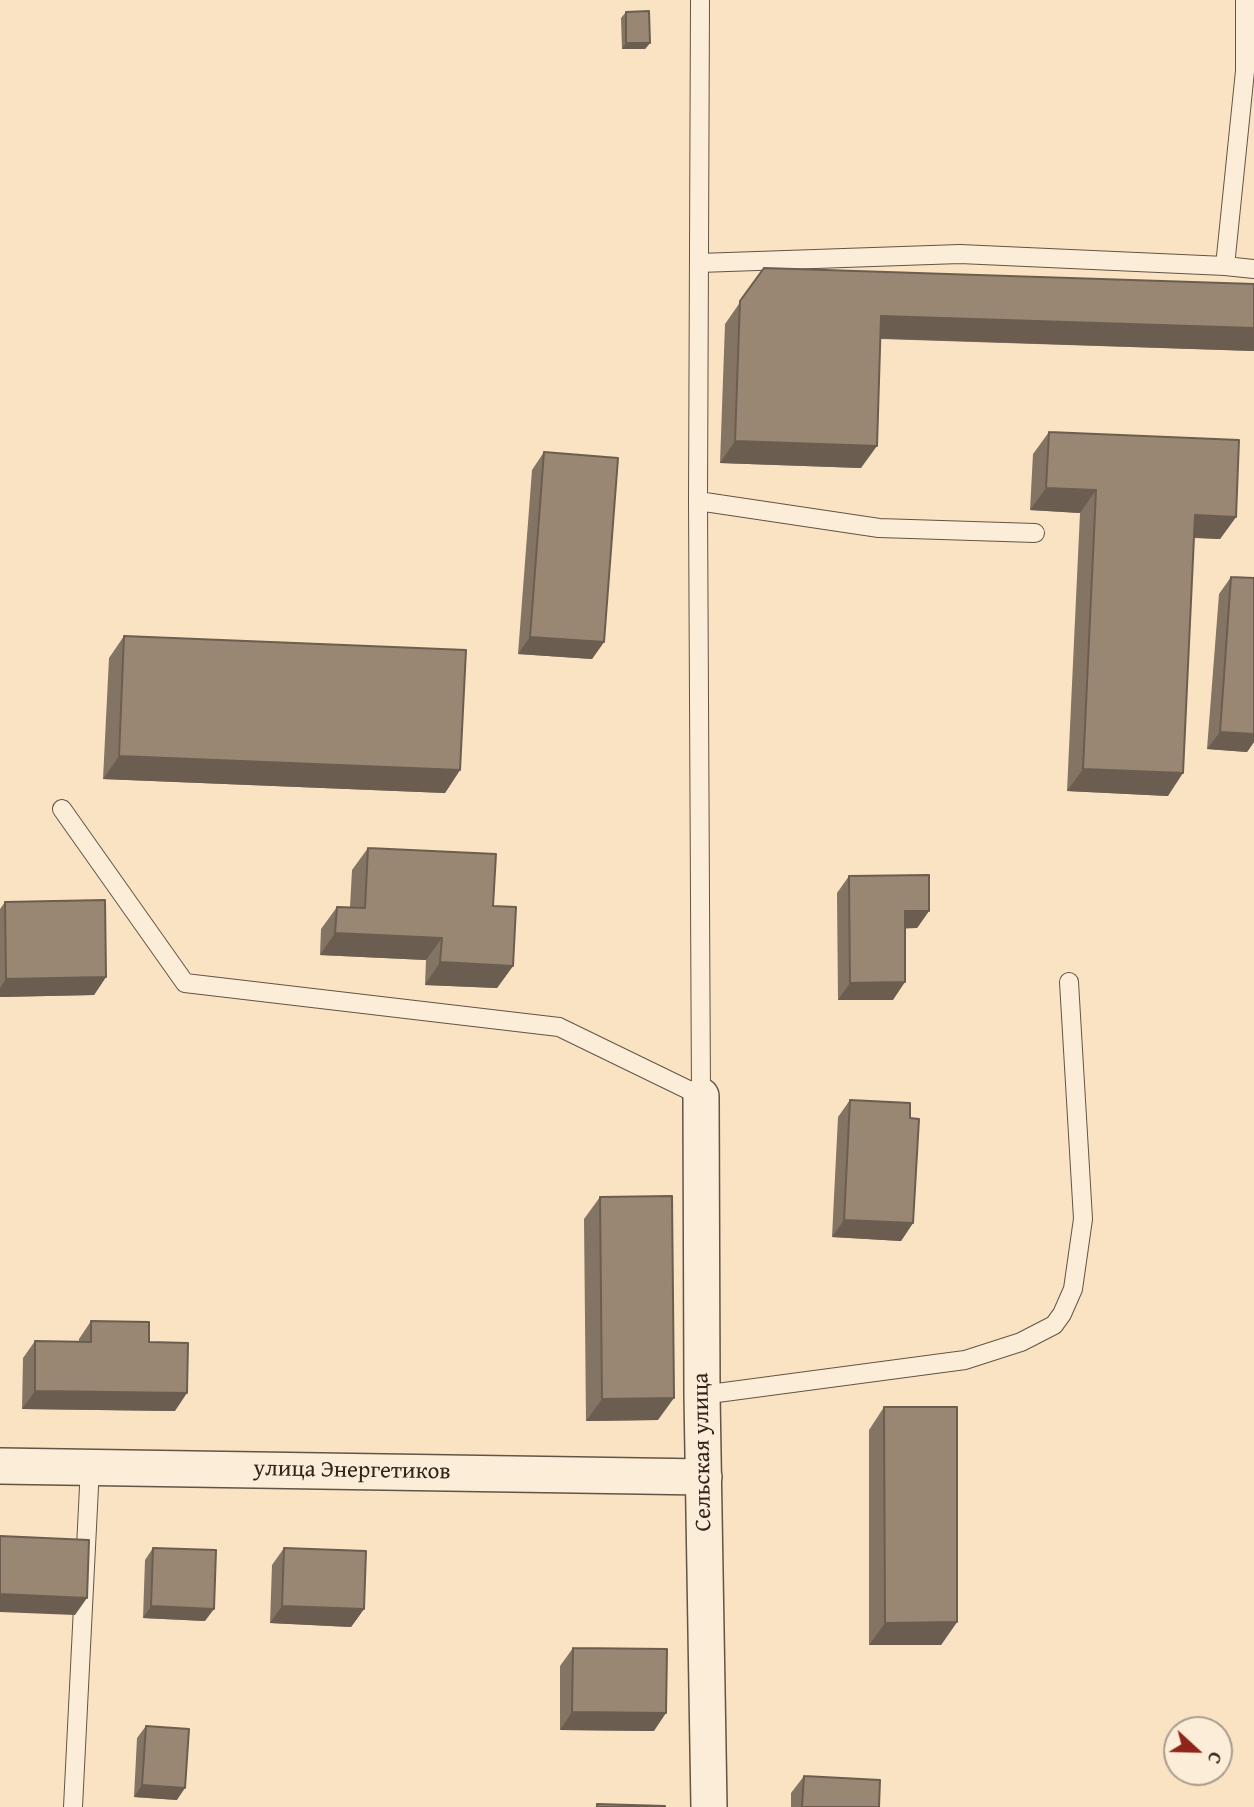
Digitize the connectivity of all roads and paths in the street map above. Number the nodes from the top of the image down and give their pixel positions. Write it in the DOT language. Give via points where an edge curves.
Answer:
graph roads {
  1 [pos="700,0"];
  2 [pos="1245,0"];
  3 [pos="699,263"];
  4 [pos="1225,266"];
  5 [pos="1254,269"];
  6 [pos="698,501"];
  7 [pos="1035,533"];
  8 [pos="62,809"];
  9 [pos="1069,982"];
  10 [pos="701,1096"];
  11 [pos="702,1395"];
  12 [pos="0,1466"];
  13 [pos="90,1467"];
  14 [pos="704,1476"];
  15 [pos="74,1807"];
  16 [pos="709,1807"];
  1 -- 3 [label="lane"];
  2 -- 4 [label="lane" via="1245,71"];
  3 -- 4 [label="lane" via="960,254"];
  3 -- 6 [label="lane"];
  4 -- 5 [label="lane"];
  6 -- 7 [label="lane" via="878,528"];
  6 -- 10 [label="lane"];
  8 -- 10 [label="lane" via="185,983 559,1027"];
  9 -- 11 [label="lane" via="1083,1219 1073,1289 1054,1325 1021,1342 965,1360"];
  10 -- 11 [label="street, Сельская улица"];
  11 -- 14 [label="street, Сельская улица"];
  12 -- 13 [label="street, улица Энергетиков"];
  13 -- 14 [label="street, улица Энергетиков"];
  13 -- 15 [label="lane"];
  14 -- 16 [label="street, Сельская улица"];
}
